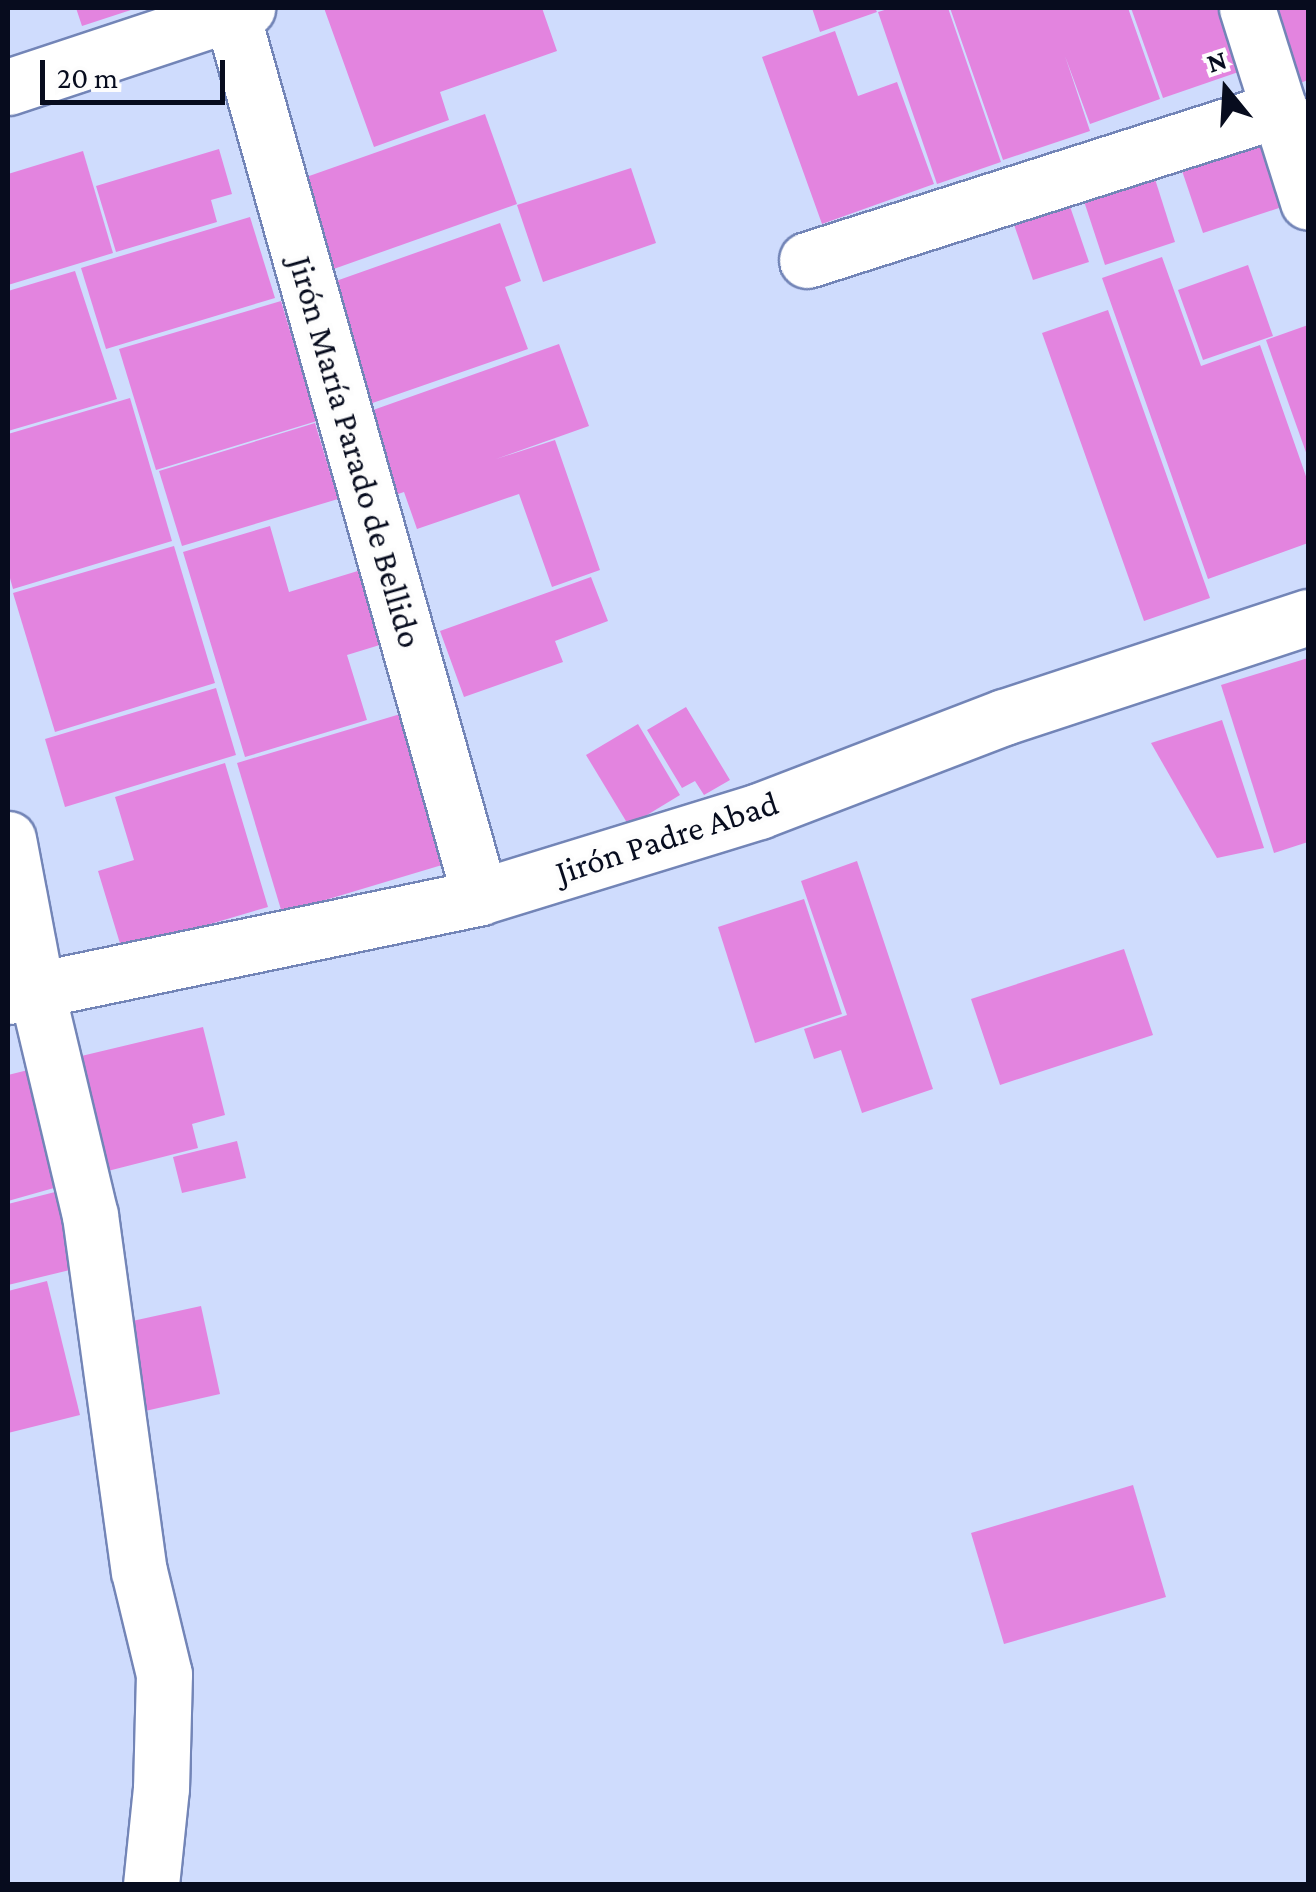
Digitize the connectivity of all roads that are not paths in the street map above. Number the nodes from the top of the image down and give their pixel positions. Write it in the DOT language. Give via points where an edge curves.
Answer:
graph roads {
  1 [pos="1247,8"];
  2 [pos="237,10"];
  3 [pos="8,87"];
  4 [pos="1279,109"];
  5 [pos="1308,202"];
  6 [pos="807,260"];
  7 [pos="1308,616"];
  8 [pos="8,839"];
  9 [pos="480,897"];
  10 [pos="22,994"];
  11 [pos="151,1884"];
  1 -- 4 [label="street"];
  2 -- 3 [label="street"];
  2 -- 9 [label="street, Jirón María Parado de Bellido"];
  4 -- 5 [label="street"];
  4 -- 6 [label="street"];
  7 -- 9 [label="street, Jirón Padre Abad" via="1004,717 759,810"];
  8 -- 10 [label="street"];
  9 -- 10 [label="street, Jirón Padre Abad"];
  10 -- 11 [label="street" via="90,1215 139,1571 164,1674"];
}
